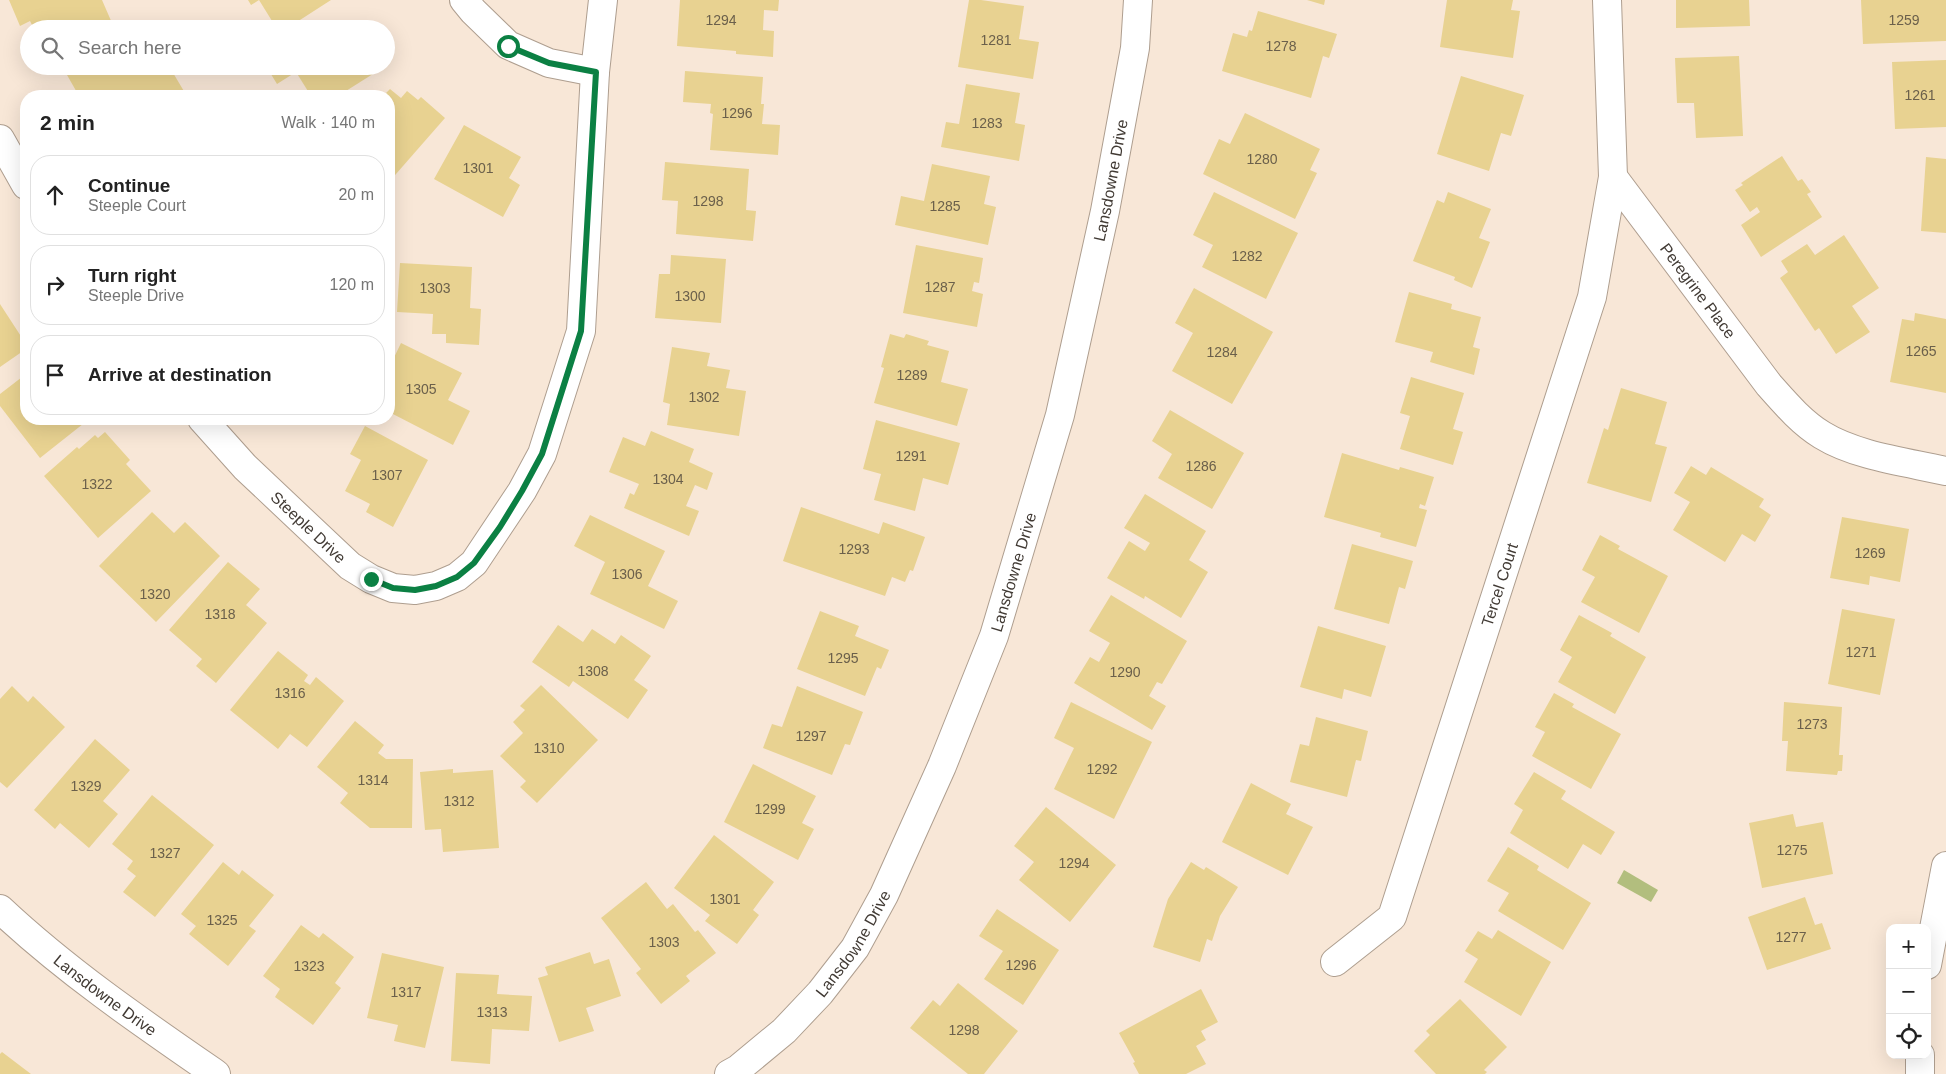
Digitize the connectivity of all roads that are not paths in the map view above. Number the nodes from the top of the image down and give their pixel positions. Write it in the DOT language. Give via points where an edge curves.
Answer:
graph roads {
  1 [pos="464,0"];
  2 [pos="603,0"];
  3 [pos="1138,0"];
  4 [pos="1607,0"];
  5 [pos="596,72"];
  6 [pos="0,139"];
  7 [pos="20,174"];
  8 [pos="1613,177"];
  9 [pos="208,425"];
  10 [pos="1946,470"];
  11 [pos="1946,866"];
  12 [pos="0,909"];
  13 [pos="1931,944"];
  14 [pos="1335,962"];
  15 [pos="1920,1059"];
  16 [pos="216,1074"];
  17 [pos="729,1074"];
  18 [pos="1920,1074"];
  1 -- 5 [label="street" via="508,46 549,63"];
  2 -- 5 [label="street, Steeple Drive"];
  3 -- 17 [label="street, Lansdowne Drive" via="1135,48 1108,192 1060,415 994,636 942,766 884,896 854,948 820,993 784,1031"];
  4 -- 8 [label="street"];
  5 -- 9 [label="street, Steeple Drive" via="581,331 542,454 522,491 474,563 457,577 415,590 393,588 371,579 350,566 259,481"];
  6 -- 7 [label="street"];
  8 -- 10 [label="street, Peregrine Place" via="1763,378 1791,410 1822,435 1856,450"];
  8 -- 14 [label="street, Tercel Court" via="1592,296 1392,917"];
  11 -- 13 [label="street"];
  12 -- 16 [label="street, Lansdowne Drive" via="128,1013"];
  15 -- 18 [label="street"];
}
